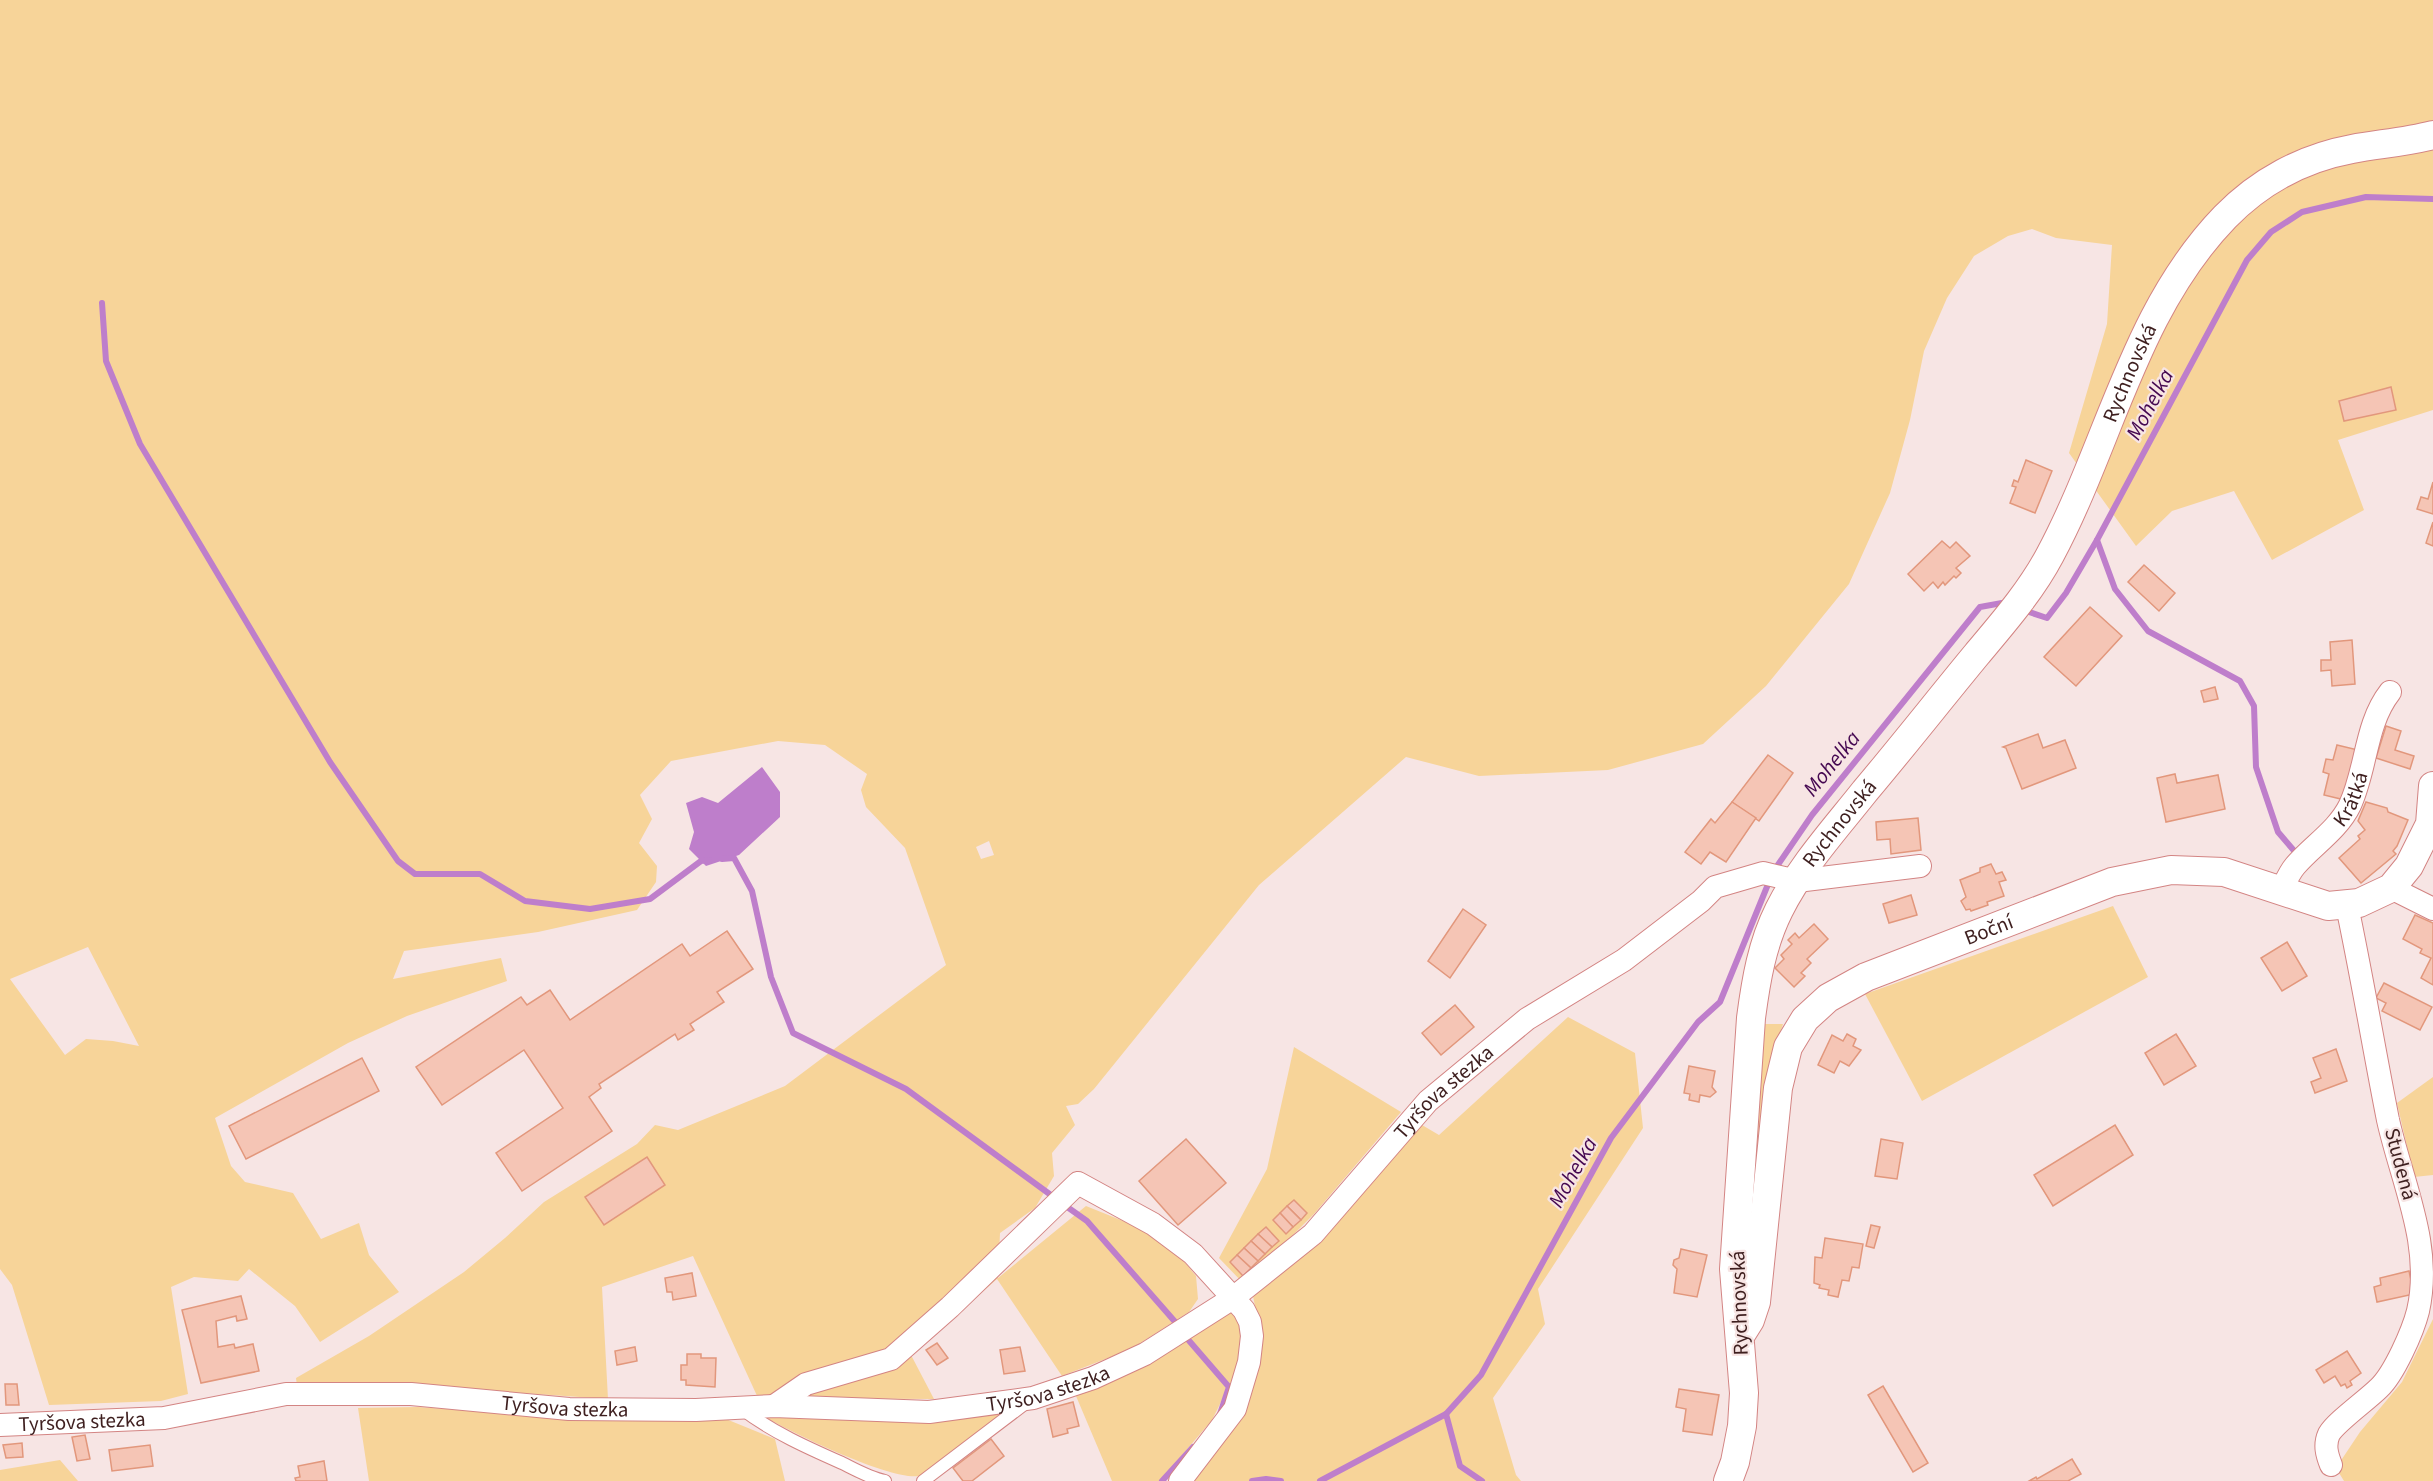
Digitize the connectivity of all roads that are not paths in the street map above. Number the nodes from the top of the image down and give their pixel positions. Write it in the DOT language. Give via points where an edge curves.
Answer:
graph roads {
  1 [pos="2433,135"];
  2 [pos="2390,692"];
  3 [pos="2433,786"];
  4 [pos="1920,867"];
  5 [pos="1781,877"];
  6 [pos="2391,888"];
  7 [pos="2282,891"];
  8 [pos="2347,906"];
  9 [pos="2433,909"];
  10 [pos="1233,1298"];
  11 [pos="1739,1338"];
  12 [pos="1033,1398"];
  13 [pos="774,1406"];
  14 [pos="740,1407"];
  15 [pos="0,1425"];
  16 [pos="2331,1465"];
  17 [pos="885,1481"];
  18 [pos="923,1481"];
  19 [pos="1180,1481"];
  20 [pos="1728,1481"];
  1 -- 5 [label="street, Rychnovská" via="2349,150 2285,171 2233,209 2199,247 2151,323 2054,546 2027,592 1820,848"];
  2 -- 7 [label="street, Krátká" via="2374,721 2350,805 2338,824 2293,868"];
  3 -- 6 [label="street, Boční" via="2430,824 2409,866"];
  4 -- 5 [label="street, Tyršova stezka"];
  5 -- 10 [label="street, Tyršova stezka" via="1715,886 1624,960 1527,1019 1428,1101 1313,1234"];
  5 -- 11 [label="street, Rychnovská" via="1775,920 1756,978 1751,1018 1734,1269"];
  6 -- 8 [label="street, Boční"];
  6 -- 9 [label="street"];
  7 -- 8 [label="street, Boční" via="2328,906"];
  7 -- 11 [label="street, Boční" via="2224,872 2171,870 2112,882 1866,977 1828,998 1806,1019 1788,1047 1778,1088 1756,1302"];
  8 -- 16 [label="street, Studená" via="2389,1122 2417,1222 2422,1283 2408,1339 2382,1386 2330,1433 2326,1452"];
  10 -- 12 [label="street, Tyršova stezka" via="1145,1354 1093,1378"];
  10 -- 13 [label="street" via="1193,1254 1153,1224 1078,1183 891,1359 806,1384"];
  10 -- 19 [label="street" via="1250,1322 1252,1336 1244,1384 1235,1409"];
  11 -- 20 [label="street, Rychnovská" via="1744,1393 1742,1426 1736,1462"];
  12 -- 13 [label="street, Tyršova stezka" via="929,1412"];
  12 -- 18 [label="lane"];
  13 -- 14 [label="street, Tyršova stezka"];
  14 -- 15 [label="street, Tyršova stezka" via="569,1409 411,1394 286,1394 164,1418"];
  14 -- 17 [label="lane" via="758,1422"];
}
